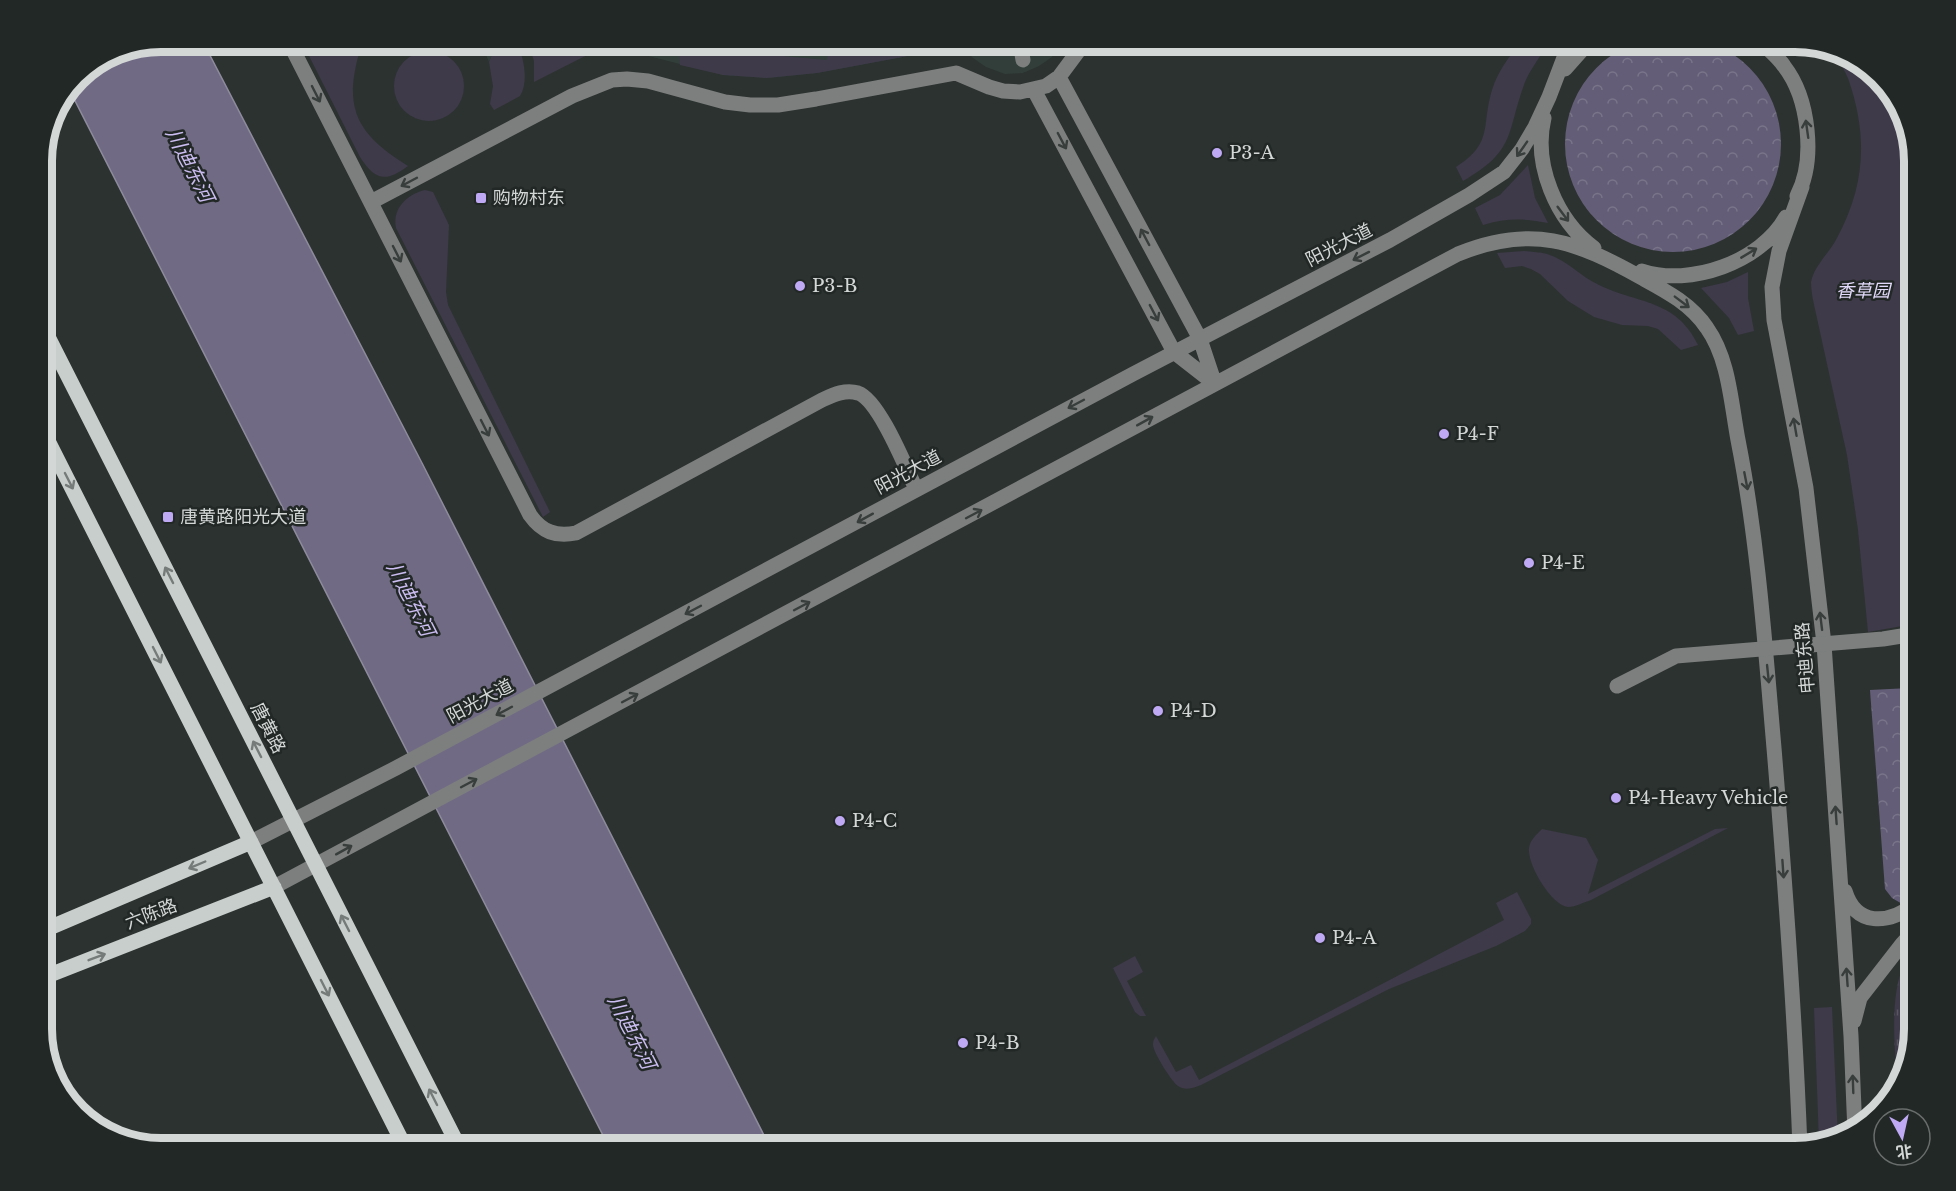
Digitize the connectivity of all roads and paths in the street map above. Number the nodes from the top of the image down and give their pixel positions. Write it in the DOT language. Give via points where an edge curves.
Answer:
graph roads {
  1 [pos="295,52"];
  2 [pos="1022,52"];
  3 [pos="1078,52"];
  4 [pos="1566,52"];
  5 [pos="1580,52"];
  6 [pos="1771,52"];
  7 [pos="1023,60"];
  8 [pos="1059,77"];
  9 [pos="1034,90"];
  10 [pos="1549,97"];
  11 [pos="1802,187"];
  12 [pos="371,202"];
  13 [pos="1614,262"];
  14 [pos="1200,339"];
  15 [pos="53,347"];
  16 [pos="1174,352"];
  17 [pos="1215,384"];
  18 [pos="53,451"];
  19 [pos="916,489"];
  20 [pos="1904,636"];
  21 [pos="1617,686"];
  22 [pos="293,820"];
  23 [pos="251,842"];
  24 [pos="316,866"];
  25 [pos="1840,873"];
  26 [pos="274,887"];
  27 [pos="1904,911"];
  28 [pos="53,926"];
  29 [pos="1904,943"];
  30 [pos="53,974"];
  31 [pos="1851,1036"];
  32 [pos="1854,1120"];
  33 [pos="400,1138"];
  34 [pos="454,1138"];
  35 [pos="1800,1138"];
  1 -- 12 [label="street, one-way"];
  2 -- 7 [label="street"];
  3 -- 8 [label="street"];
  4 -- 10 [label="street"];
  5 -- 10 [label="street" via="1562,71"];
  11 -- 6 [label="street, one-way" via="1809,146 1803,104 1785,66"];
  8 -- 9 [label="street"];
  14 -- 8 [label="street, one-way"];
  9 -- 12 [label="street, one-way" via="1003,92 956,73 816,99 756,105 725,102 648,81 612,80 572,96"];
  9 -- 16 [label="street, one-way"];
  10 -- 13 [label="street, one-way" via="1542,126 1543,167 1556,205 1581,238"];
  10 -- 14 [label="street, 阳光大道, one-way" via="1535,128 1504,172 1390,240"];
  13 -- 11 [label="street, one-way" via="1652,275 1689,276 1724,267 1756,250 1782,224"];
  25 -- 11 [label="street, 申迪东路, one-way" via="1828,683 1810,522 1774,320 1772,287 1779,251"];
  12 -- 19 [label="street, one-way" via="530,515 535,523 554,534 576,533 822,400 848,391 872,403"];
  13 -- 17 [label="street" via="1556,241 1506,238 1479,245"];
  13 -- 35 [label="street, one-way" via="1693,310 1709,329 1722,358 1749,493 1767,664"];
  14 -- 16 [label="street, 阳光大道"];
  14 -- 17 [label="street"];
  22 -- 15 [label="main road, 唐黄路, one-way"];
  16 -- 17 [label="street"];
  16 -- 19 [label="street, 阳光大道, one-way"];
  24 -- 17 [label="street, one-way"];
  18 -- 23 [label="main road, one-way"];
  19 -- 22 [label="street, 阳光大道, one-way"];
  20 -- 21 [label="street, bridge" via="1676,656"];
  22 -- 23 [label="street, 阳光大道"];
  22 -- 24 [label="main road, 唐黄路"];
  23 -- 26 [label="main road"];
  23 -- 28 [label="main road, 六陈路, one-way"];
  24 -- 26 [label="street"];
  34 -- 24 [label="main road, 唐黄路, one-way"];
  25 -- 27 [label="street" via="1850,904 1857,912 1881,920"];
  31 -- 25 [label="street, 申迪东路, one-way"];
  30 -- 26 [label="main road, 六陈路, one-way"];
  26 -- 33 [label="main road, one-way"];
  29 -- 31 [label="street" via="1860,998"];
  32 -- 31 [label="street, 申迪东路, one-way"];
}
